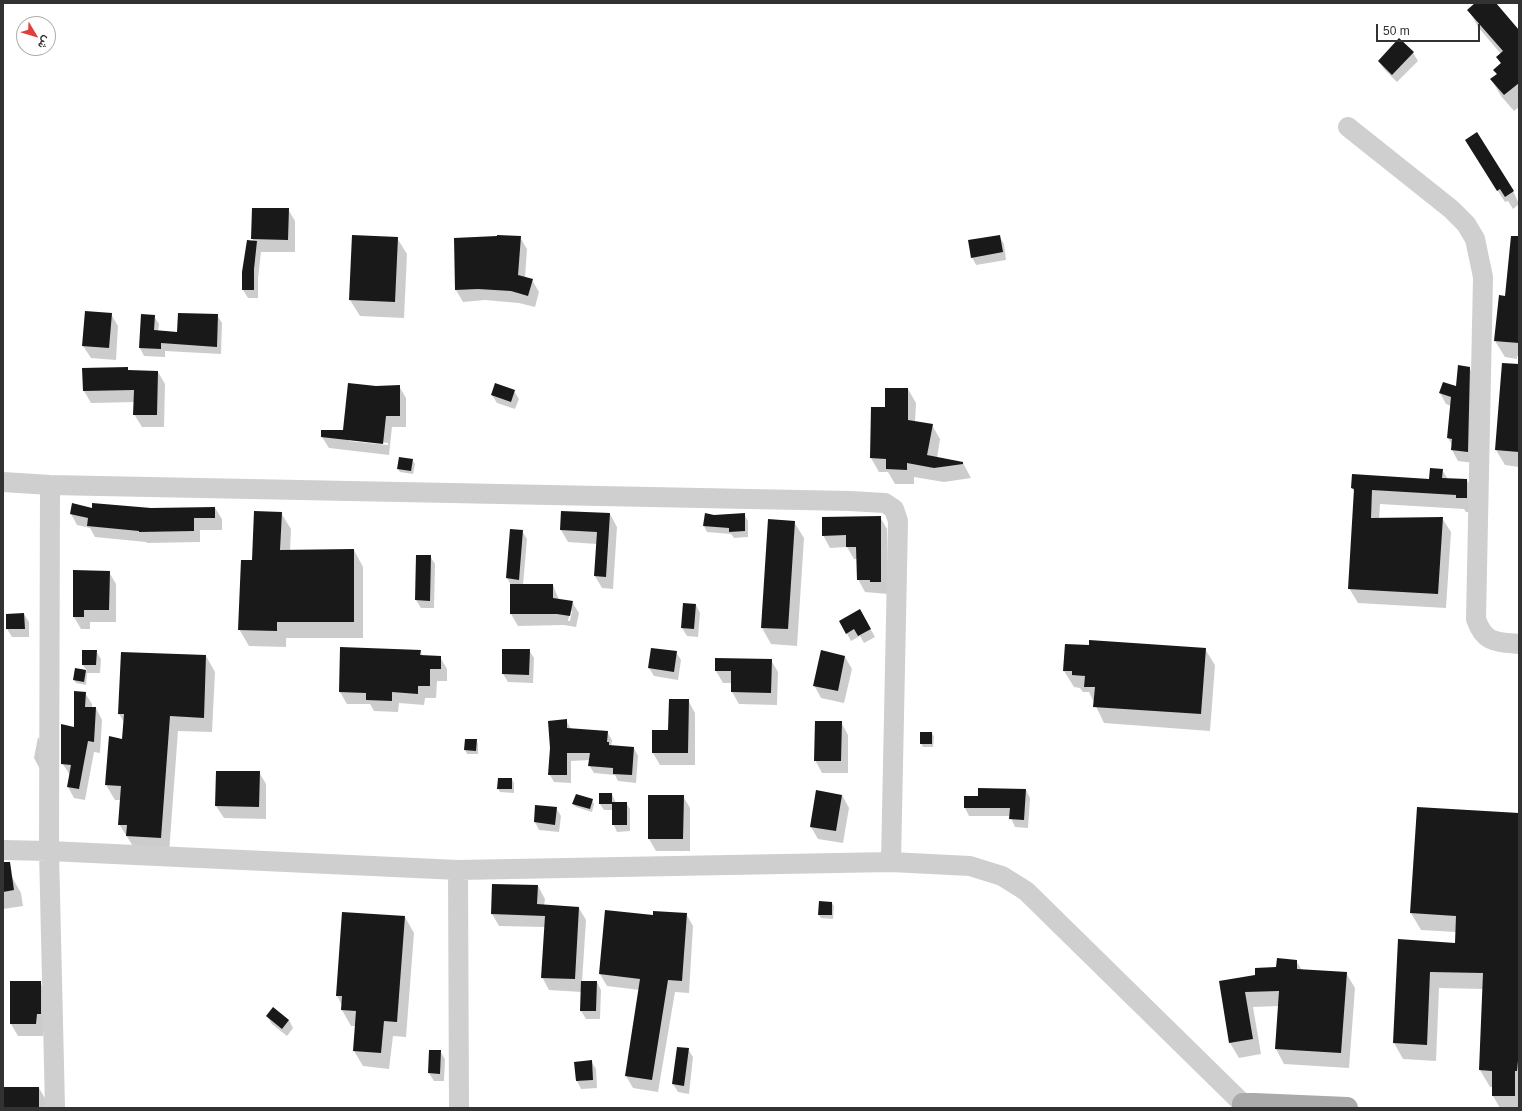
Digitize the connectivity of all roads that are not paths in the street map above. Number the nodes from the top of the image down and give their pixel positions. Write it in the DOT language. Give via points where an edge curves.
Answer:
graph roads {
  1 [pos="1348,127"];
  2 [pos="3,482"];
  3 [pos="50,485"];
  4 [pos="1519,644"];
  5 [pos="3,850"];
  6 [pos="49,851"];
  7 [pos="892,862"];
  8 [pos="458,870"];
  9 [pos="1243,1106"];
  10 [pos="55,1108"];
  11 [pos="459,1108"];
  12 [pos="1347,1108"];
  1 -- 4 [label="lane" via="1451,209 1475,238 1483,277 1476,619 1482,634 1488,639 1499,643"];
  2 -- 3 [label="lane"];
  3 -- 6 [label="lane"];
  3 -- 7 [label="lane" via="885,503 894,509 898,521"];
  5 -- 6 [label="lane"];
  6 -- 8 [label="lane"];
  6 -- 10 [label="lane"];
  7 -- 8 [label="lane"];
  7 -- 9 [label="lane" via="970,866 1002,876 1026,891"];
  8 -- 11 [label="lane"];
  9 -- 12 [label="main road"];
}
